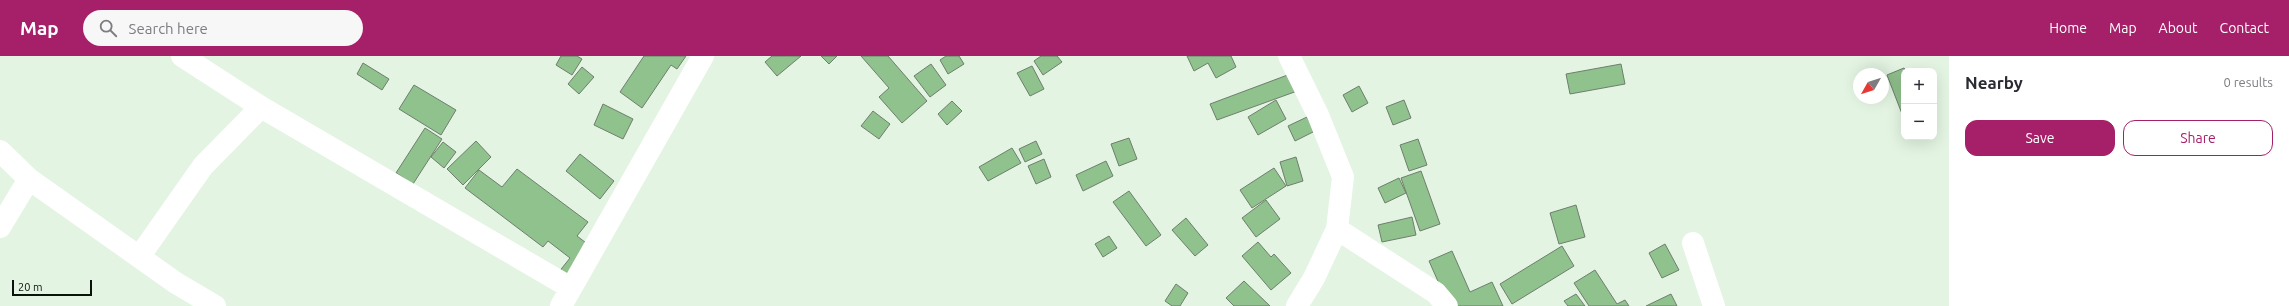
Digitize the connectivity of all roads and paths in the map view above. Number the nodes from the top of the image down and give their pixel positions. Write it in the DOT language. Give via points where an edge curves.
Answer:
graph roads {
  1 [pos="182,56"];
  2 [pos="703,56"];
  3 [pos="1289,56"];
  4 [pos="261,107"];
  5 [pos="0,151"];
  6 [pos="29,179"];
  7 [pos="0,226"];
  8 [pos="1336,229"];
  9 [pos="1693,243"];
  10 [pos="139,257"];
  11 [pos="566,297"];
  12 [pos="215,306"];
  13 [pos="1297,306"];
  14 [pos="1447,306"];
  15 [pos="1714,306"];
  1 -- 4 [label="street"];
  2 -- 11 [label="street"];
  3 -- 8 [label="street" via="1318,115 1343,177"];
  4 -- 10 [label="street" via="203,166"];
  4 -- 11 [label="street"];
  5 -- 6 [label="street"];
  6 -- 7 [label="street"];
  6 -- 10 [label="street"];
  8 -- 13 [label="street" via="1314,278"];
  8 -- 14 [label="street" via="1436,293"];
  9 -- 15 [label="street"];
  10 -- 12 [label="street"];
}
